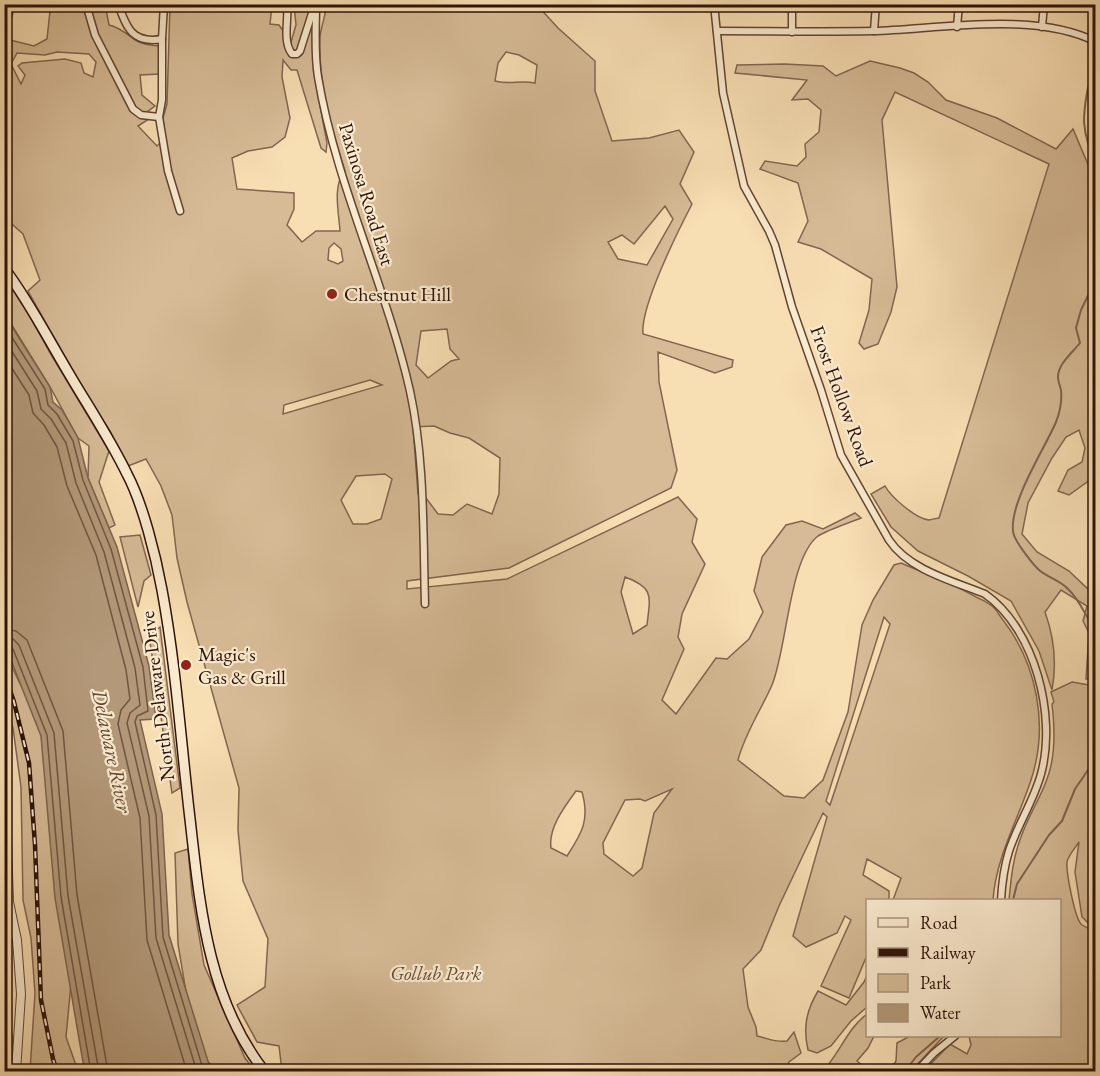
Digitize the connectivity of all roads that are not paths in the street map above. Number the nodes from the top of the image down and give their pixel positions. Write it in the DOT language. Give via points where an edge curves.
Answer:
graph roads {
  1 [pos="86,4"];
  2 [pos="118,4"];
  3 [pos="164,4"];
  4 [pos="286,4"];
  5 [pos="316,4"];
  6 [pos="714,4"];
  7 [pos="792,4"];
  8 [pos="876,4"];
  9 [pos="959,4"];
  10 [pos="1044,4"];
  11 [pos="957,27"];
  12 [pos="1042,27"];
  13 [pos="717,31"];
  14 [pos="874,31"];
  15 [pos="792,32"];
  16 [pos="162,39"];
  17 [pos="1095,42"];
  18 [pos="159,117"];
  19 [pos="180,211"];
  20 [pos="4,268"];
  21 [pos="425,604"];
  22 [pos="4,754"];
  23 [pos="1001,899"];
  24 [pos="953,1037"];
  25 [pos="16,1071"];
  26 [pos="265,1071"];
  27 [pos="916,1071"];
  1 -- 18 [label="street" via="95,35 133,109 141,115"];
  2 -- 16 [label="street" via="125,22 139,38"];
  3 -- 16 [label="street"];
  4 -- 5 [label="street, Paxinosa Road East" via="287,48 292,54 300,51"];
  5 -- 21 [label="street, Paxinosa Road East" via="316,62 327,122 410,392 419,465"];
  6 -- 13 [label="street, Frost Hollow Road"];
  7 -- 15 [label="street"];
  8 -- 14 [label="street"];
  9 -- 11 [label="street"];
  10 -- 12 [label="street"];
  11 -- 12 [label="street"];
  11 -- 14 [label="street"];
  12 -- 17 [label="street"];
  13 -- 15 [label="street"];
  13 -- 23 [label="street, Frost Hollow Road" via="723,93 744,186 775,245 841,455 897,550 930,571 993,600 1024,639 1036,667 1044,701 1045,754 1036,789 1010,848"];
  14 -- 15 [label="street"];
  16 -- 18 [label="street"];
  18 -- 19 [label="street"];
  20 -- 26 [label="main road, North Delaware Drive" via="111,444 141,508 162,589 207,945 221,992"];
  22 -- 25 [label="street" via="9,902 17,940 21,994"];
  24 -- 27 [label="street"];
}
